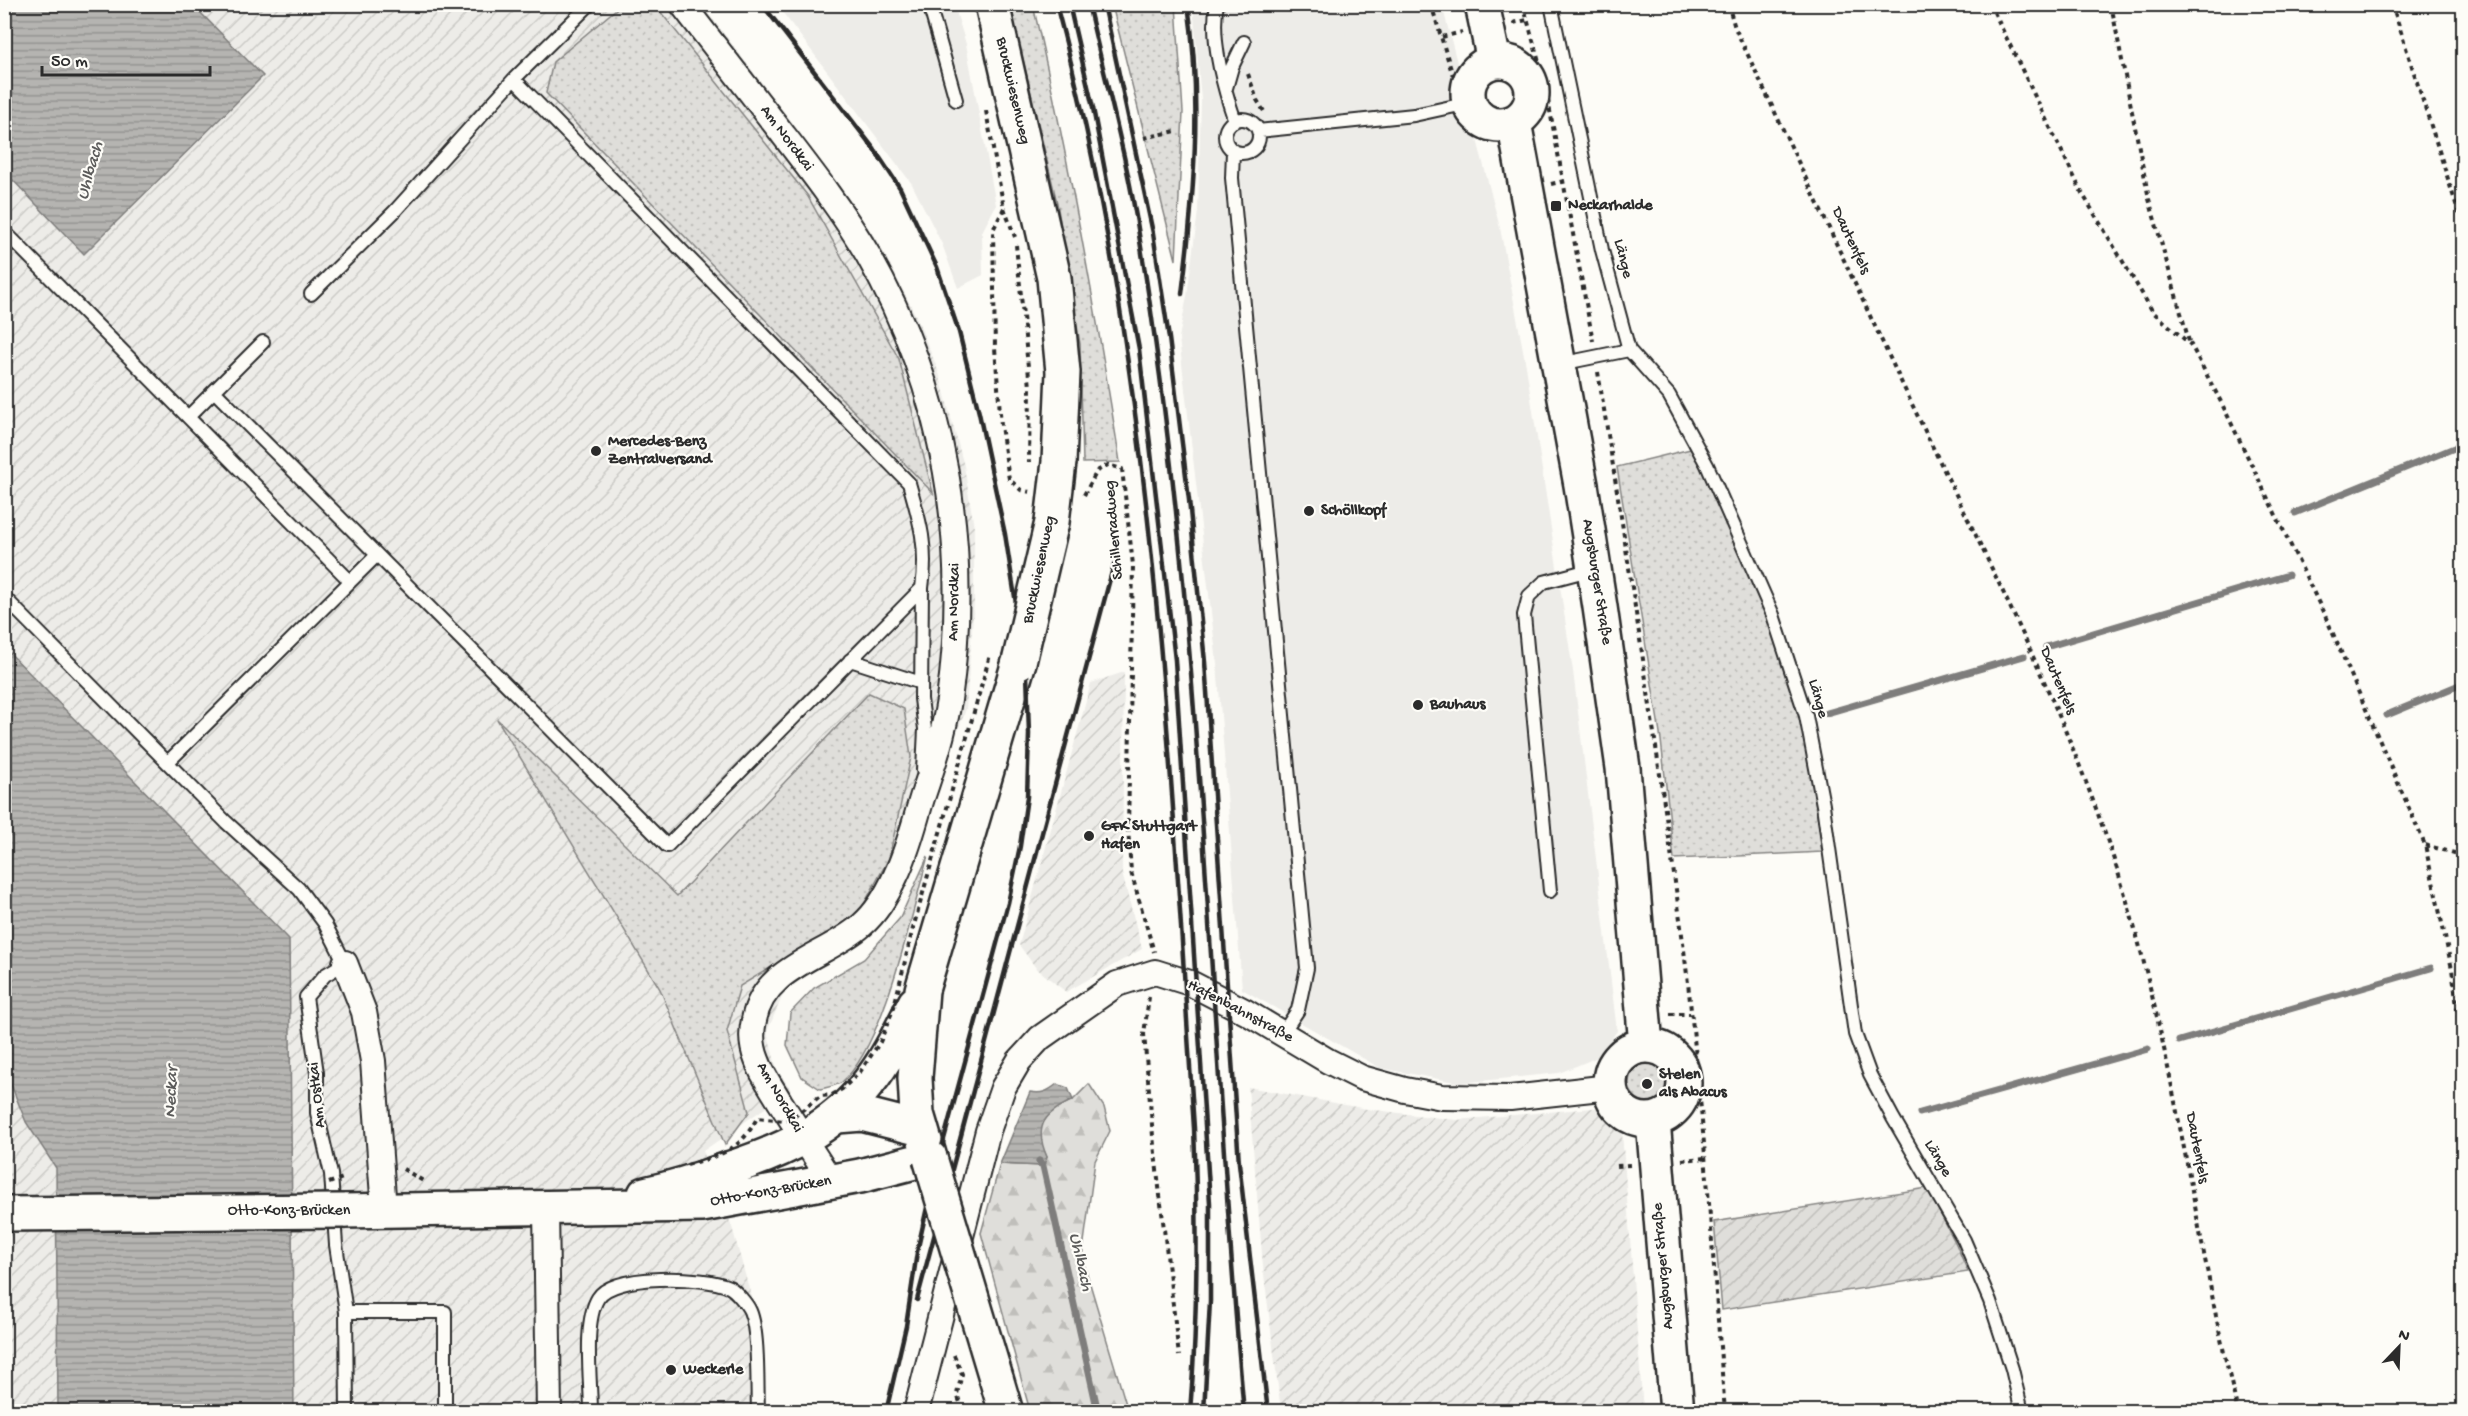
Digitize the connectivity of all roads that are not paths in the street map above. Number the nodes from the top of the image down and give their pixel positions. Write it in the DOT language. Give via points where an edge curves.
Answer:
graph roads {
  1 [pos="590,4"];
  2 [pos="682,4"];
  3 [pos="929,4"];
  4 [pos="992,4"];
  5 [pos="1217,4"];
  6 [pos="1482,4"];
  7 [pos="1551,4"];
  8 [pos="1242,46"];
  9 [pos="1494,61"];
  10 [pos="514,79"];
  11 [pos="1461,89"];
  12 [pos="1225,92"];
  13 [pos="956,100"];
  14 [pos="1235,121"];
  15 [pos="1514,122"];
  16 [pos="1258,131"];
  17 [pos="1233,151"];
  18 [pos="4,231"];
  19 [pos="311,294"];
  20 [pos="263,342"];
  21 [pos="1629,351"];
  22 [pos="1558,364"];
  23 [pos="214,391"];
  24 [pos="188,417"];
  25 [pos="377,555"];
  26 [pos="1594,569"];
  27 [pos="351,581"];
  28 [pos="922,588"];
  29 [pos="4,597"];
  30 [pos="850,660"];
  31 [pos="921,683"];
  32 [pos="168,762"];
  33 [pos="921,802"];
  34 [pos="1550,891"];
  35 [pos="345,963"];
  36 [pos="922,990"];
  37 [pos="1282,1034"];
  38 [pos="1646,1046"];
  39 [pos="1610,1087"];
  40 [pos="837,1116"];
  41 [pos="1653,1120"];
  42 [pos="797,1129"];
  43 [pos="926,1144"];
  44 [pos="689,1179"];
  45 [pos="831,1181"];
  46 [pos="559,1208"];
  47 [pos="384,1210"];
  48 [pos="4,1214"];
  49 [pos="346,1312"];
  50 [pos="1002,1396"];
  51 [pos="346,1412"];
  52 [pos="445,1412"];
  53 [pos="549,1412"];
  54 [pos="591,1412"];
  55 [pos="758,1412"];
  56 [pos="916,1412"];
  57 [pos="1677,1412"];
  58 [pos="2022,1412"];
  1 -- 10 [label="lane"];
  2 -- 33 [label="street, Am Nordkai" via="807,166 866,252 902,323 933,414 950,491 957,592 949,702"];
  3 -- 13 [label="lane"];
  4 -- 36 [label="main road, Bruckwiesenweg, bridge" via="1054,278 1063,372 1044,463 1052,522 1022,651"];
  5 -- 12 [label="lane"];
  6 -- 9 [label="main road"];
  7 -- 21 [label="lane, Länge" via="1602,250"];
  8 -- 12 [label="lane"];
  9 -- 11 [label="main road" via="1475,72 1467,92"];
  9 -- 15 [label="main road" via="1520,67 1532,89 1531,103"];
  10 -- 19 [label="lane" via="394,212"];
  10 -- 28 [label="lane" via="909,483 922,526 926,563"];
  11 -- 15 [label="main road" via="1476,115 1487,122"];
  11 -- 16 [label="lane" via="1414,116"];
  12 -- 14 [label="lane"];
  14 -- 16 [label="lane" via="1251,122"];
  14 -- 17 [label="lane" via="1227,128 1225,138"];
  15 -- 22 [label="main road, Augsburger Straße"];
  16 -- 17 [label="lane" via="1254,147 1245,153"];
  17 -- 37 [label="lane" via="1232,178 1306,969 1298,1010"];
  18 -- 24 [label="lane"];
  20 -- 23 [label="lane"];
  21 -- 22 [label="lane"];
  21 -- 58 [label="lane, Länge" via="1669,395 1707,465 1773,615 1806,716 1821,793 1854,1034 1870,1075 1964,1240 1990,1301"];
  22 -- 26 [label="main road, Augsburger Straße"];
  23 -- 24 [label="lane"];
  23 -- 25 [label="lane"];
  24 -- 27 [label="lane"];
  25 -- 27 [label="lane"];
  25 -- 30 [label="lane" via="667,846"];
  26 -- 34 [label="lane" via="1544,582 1529,596 1524,615"];
  26 -- 38 [label="main road, Augsburger Straße" via="1623,768"];
  27 -- 32 [label="lane"];
  28 -- 30 [label="lane"];
  28 -- 31 [label="lane"];
  29 -- 32 [label="lane"];
  30 -- 31 [label="lane"];
  31 -- 33 [label="lane" via="925,729"];
  32 -- 35 [label="lane" via="299,889 325,924"];
  33 -- 42 [label="street, Am Nordkai" via="897,873 870,917 850,934 783,974 765,993 757,1010 752,1032 757,1060"];
  35 -- 47 [label="street" via="364,1012 373,1061"];
  35 -- 49 [label="lane, Am Ostkai" via="325,975 306,997 317,1073 317,1113 331,1174"];
  36 -- 40 [label="main road, Otto-Konz-Brücken" via="885,1060"];
  36 -- 43 [label="main road, Bruckwiesenweg" via="915,1078 917,1114"];
  37 -- 39 [label="street, Hafenbahnstraße" via="1362,1078 1442,1097 1510,1098"];
  37 -- 56 [label="street, Hafenbahnstraße" via="1190,983 1155,972 1117,984 1040,1038 1019,1061 1003,1088 988,1131"];
  38 -- 39 [label="main road" via="1618,1059"];
  38 -- 41 [label="main road" via="1672,1055 1685,1080 1677,1106 1666,1116"];
  39 -- 41 [label="main road" via="1625,1114"];
  40 -- 42 [label="main road, Otto-Konz-Brücken"];
  40 -- 43 [label="main road" via="862,1114"];
  41 -- 57 [label="main road, Augsburger Straße"];
  42 -- 44 [label="main road, Otto-Konz-Brücken" via="767,1156"];
  42 -- 45 [label="street, Am Nordkai"];
  43 -- 45 [label="main road, Otto-Konz-Brücken"];
  43 -- 50 [label="main road, bridge"];
  44 -- 45 [label="main road, Otto-Konz-Brücken"];
  44 -- 46 [label="main road, Otto-Konz-Brücken"];
  46 -- 47 [label="main road, Otto-Konz-Brücken"];
  46 -- 53 [label="street"];
  47 -- 48 [label="main road, Otto-Konz-Brücken, bridge"];
  49 -- 51 [label="lane"];
  49 -- 52 [label="lane" via="445,1312"];
  54 -- 55 [label="lane" via="590,1317 598,1296 616,1285 669,1278 709,1281 731,1288 750,1311 756,1347"];
}
